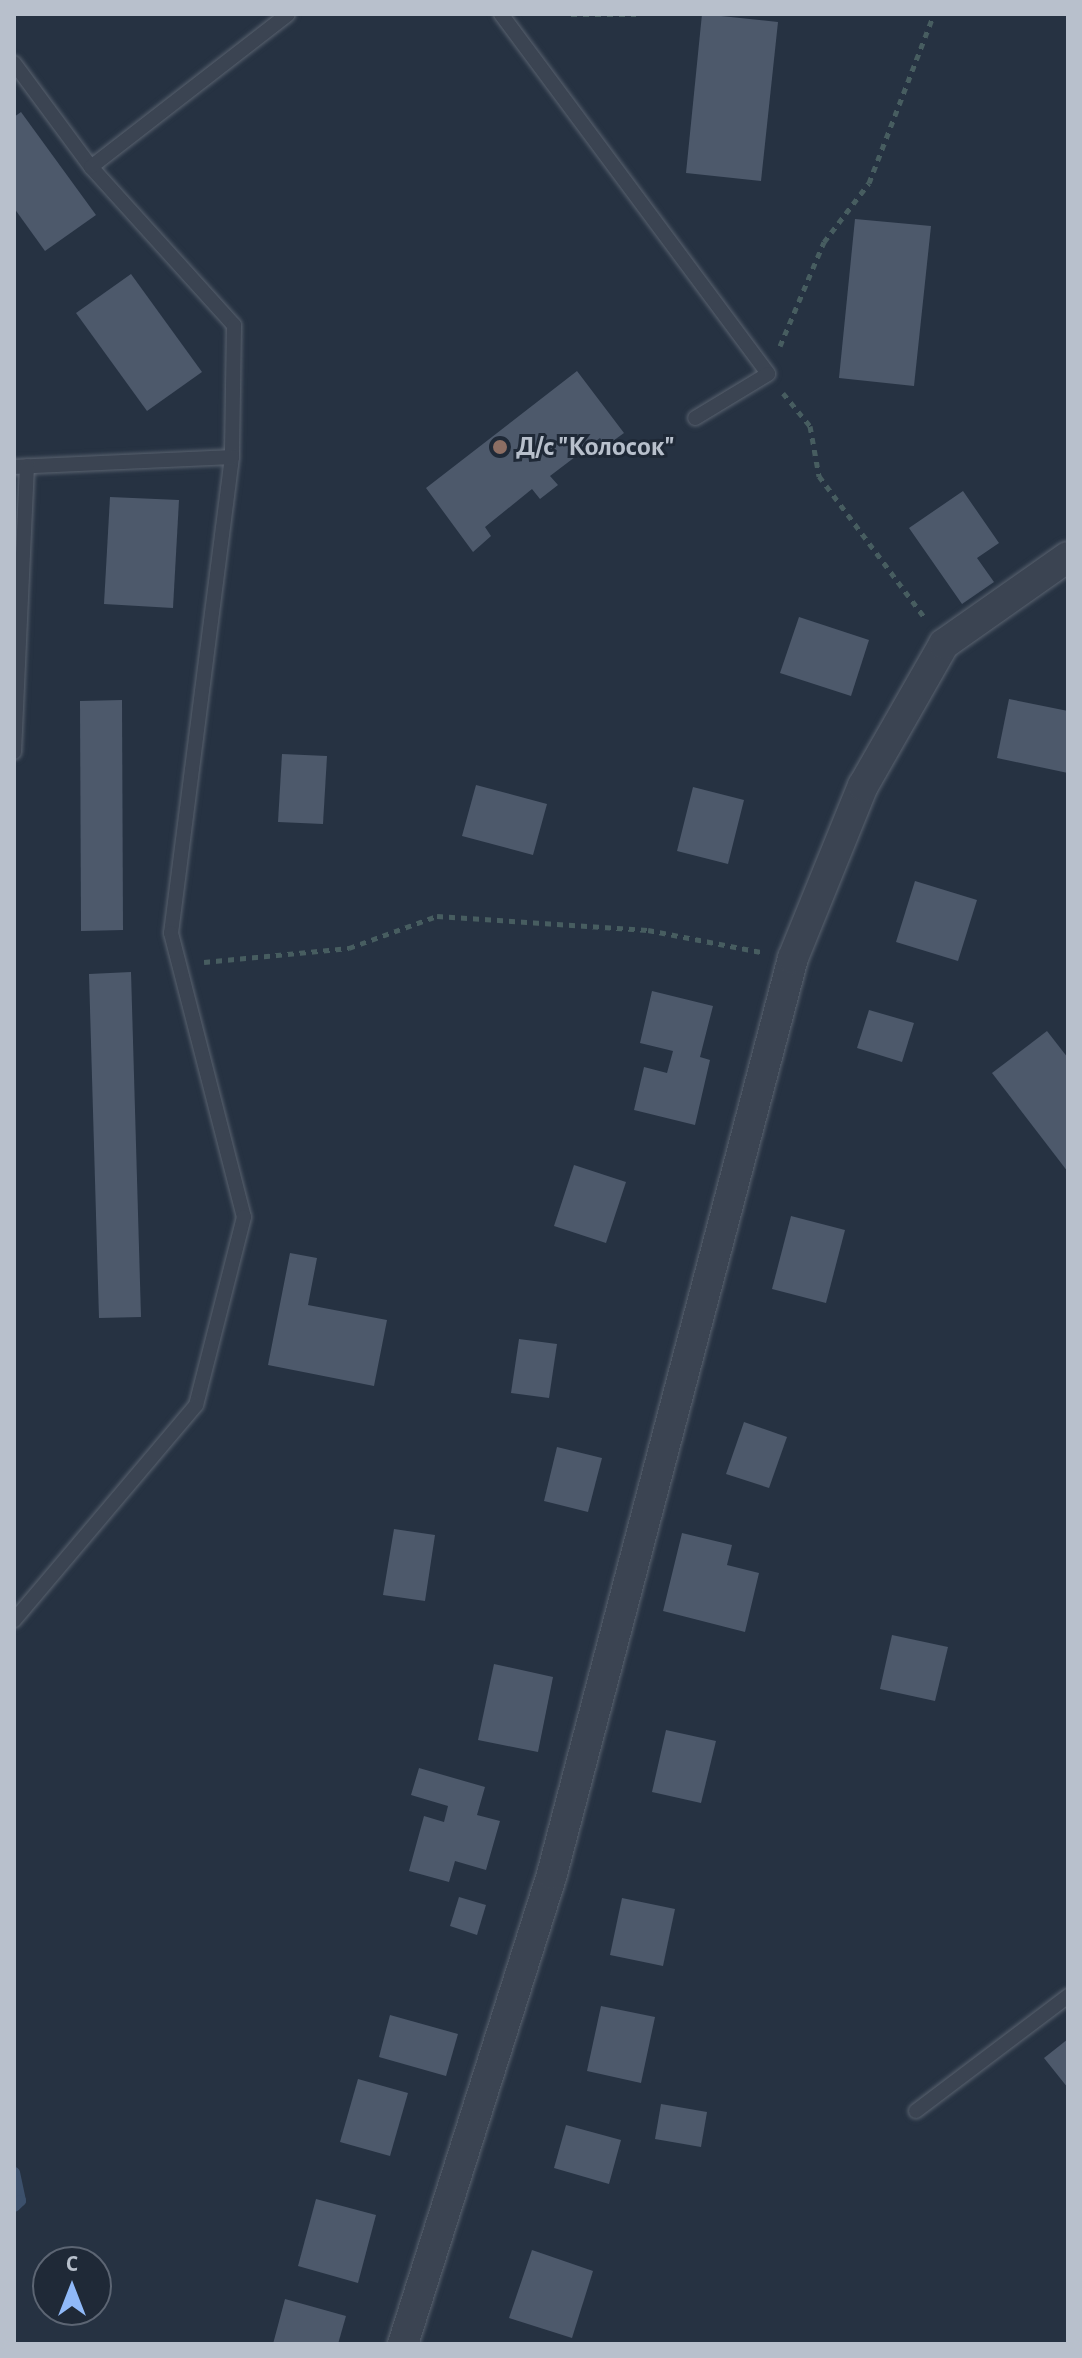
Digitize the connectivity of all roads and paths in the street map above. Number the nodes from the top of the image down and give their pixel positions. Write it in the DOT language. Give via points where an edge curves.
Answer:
graph roads {
  1 [pos="288,14"];
  2 [pos="501,14"];
  3 [pos="571,14"];
  4 [pos="636,14"];
  5 [pos="934,14"];
  6 [pos="14,63"];
  7 [pos="91,167"];
  8 [pos="768,374"];
  9 [pos="695,418"];
  10 [pos="232,457"];
  11 [pos="21,467"];
  12 [pos="1068,557"];
  13 [pos="944,644"];
  14 [pos="14,752"];
  15 [pos="793,958"];
  16 [pos="179,965"];
  17 [pos="14,1620"];
  18 [pos="1068,1996"];
  19 [pos="916,2111"];
  20 [pos="403,2344"];
  1 -- 7 [label="lane"];
  2 -- 8 [label="lane"];
  3 -- 4 [label="path"];
  5 -- 8 [label="path" via="869,183 824,242"];
  6 -- 7 [label="lane"];
  7 -- 10 [label="lane" via="234,325"];
  8 -- 9 [label="lane"];
  8 -- 13 [label="path" via="810,426 819,476"];
  10 -- 11 [label="lane"];
  10 -- 16 [label="lane" via="171,933"];
  11 -- 14 [label="lane"];
  12 -- 13 [label="street"];
  13 -- 15 [label="street" via="863,786"];
  15 -- 16 [label="path" via="648,930 437,916 349,948"];
  15 -- 20 [label="street" via="552,1874"];
  16 -- 17 [label="lane" via="244,1217 196,1405 34,1603"];
  18 -- 19 [label="lane"];
}
